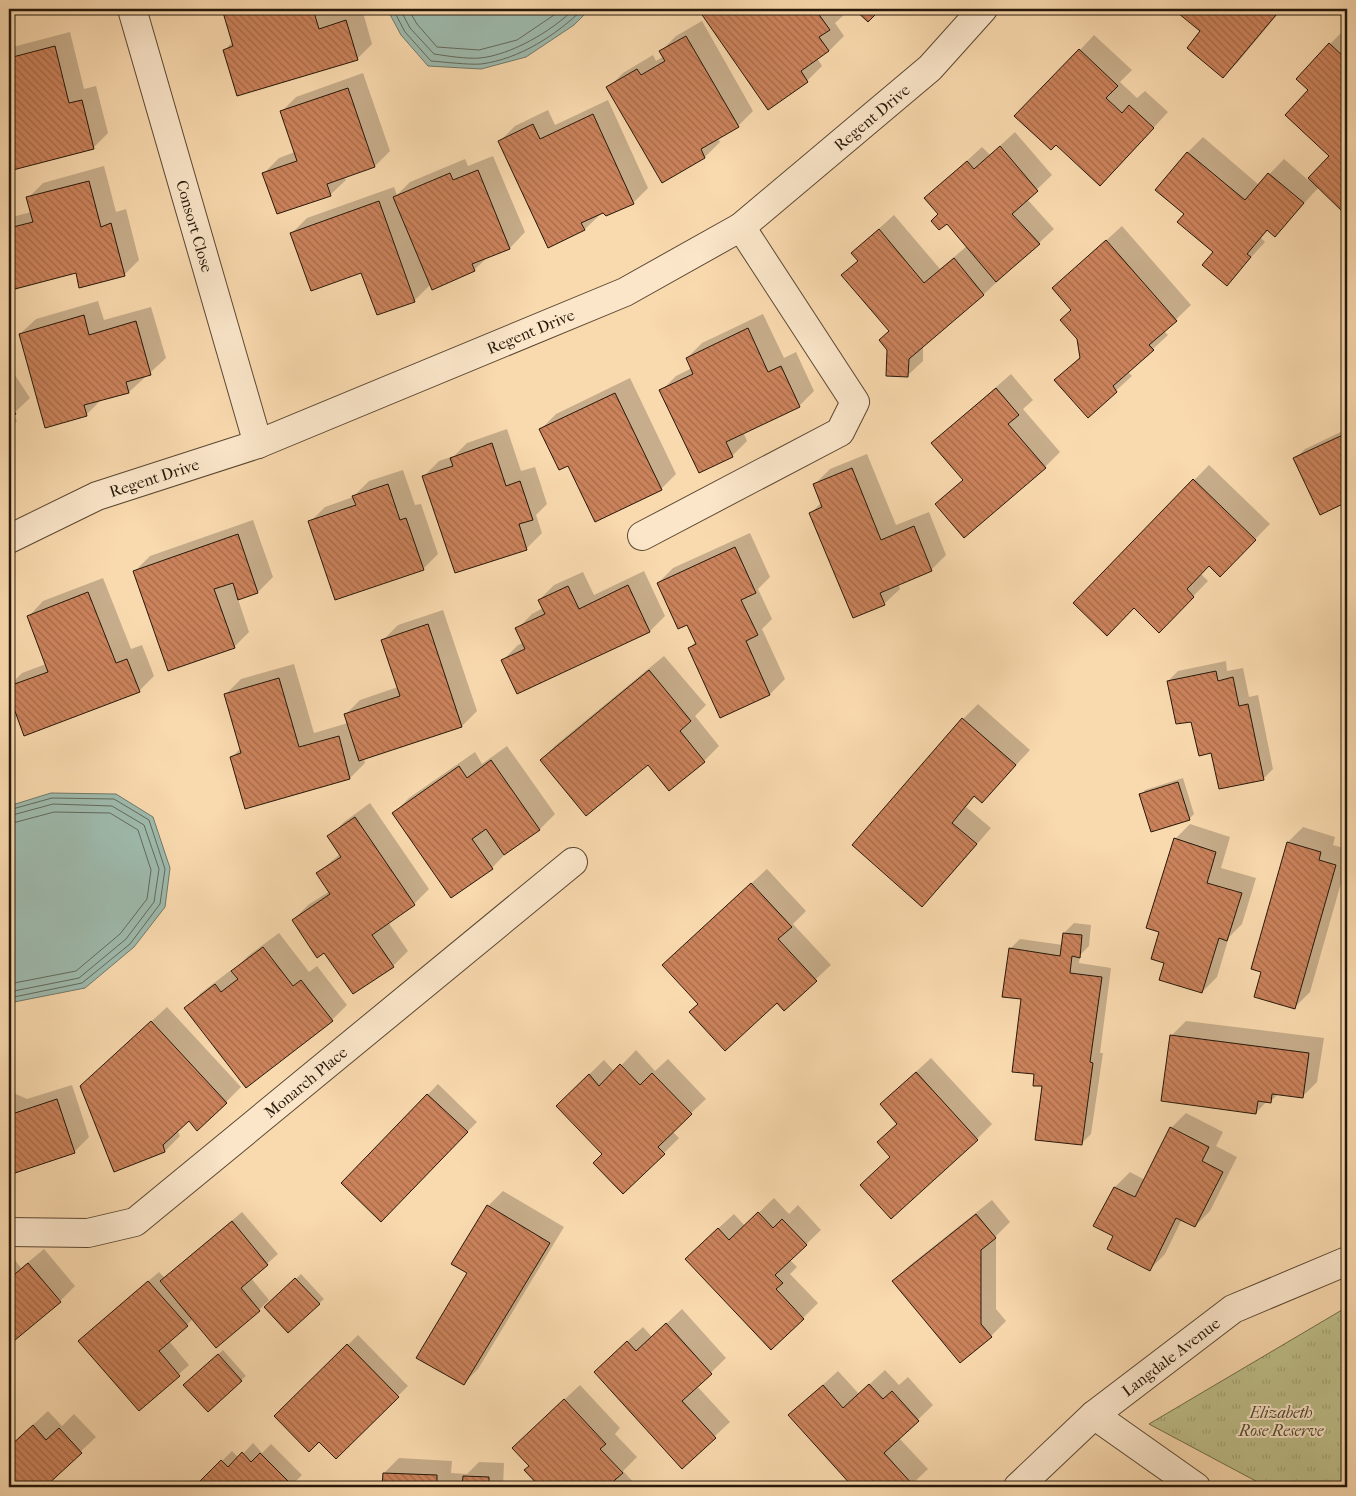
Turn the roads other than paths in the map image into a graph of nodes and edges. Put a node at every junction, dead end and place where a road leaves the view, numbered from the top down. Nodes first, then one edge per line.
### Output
1 (132, 9) edge
2 (983, 9) edge
3 (741, 227) junction
4 (258, 444) junction
5 (642, 536) dead end
6 (9, 539) edge
7 (574, 862) dead end
8 (9, 1232) edge
9 (1347, 1261) edge
10 (1094, 1414) junction
11 (1018, 1487) edge
12 (1196, 1487) edge

1 - 4 street, Consort Close
2 - 3 street, Regent Drive
3 - 4 street, Regent Drive
3 - 5 street
4 - 6 street, Regent Drive
7 - 8 street, Monarch Place
9 - 10 street, Langdale Avenue
10 - 11 street, Langdale Avenue
10 - 12 street

